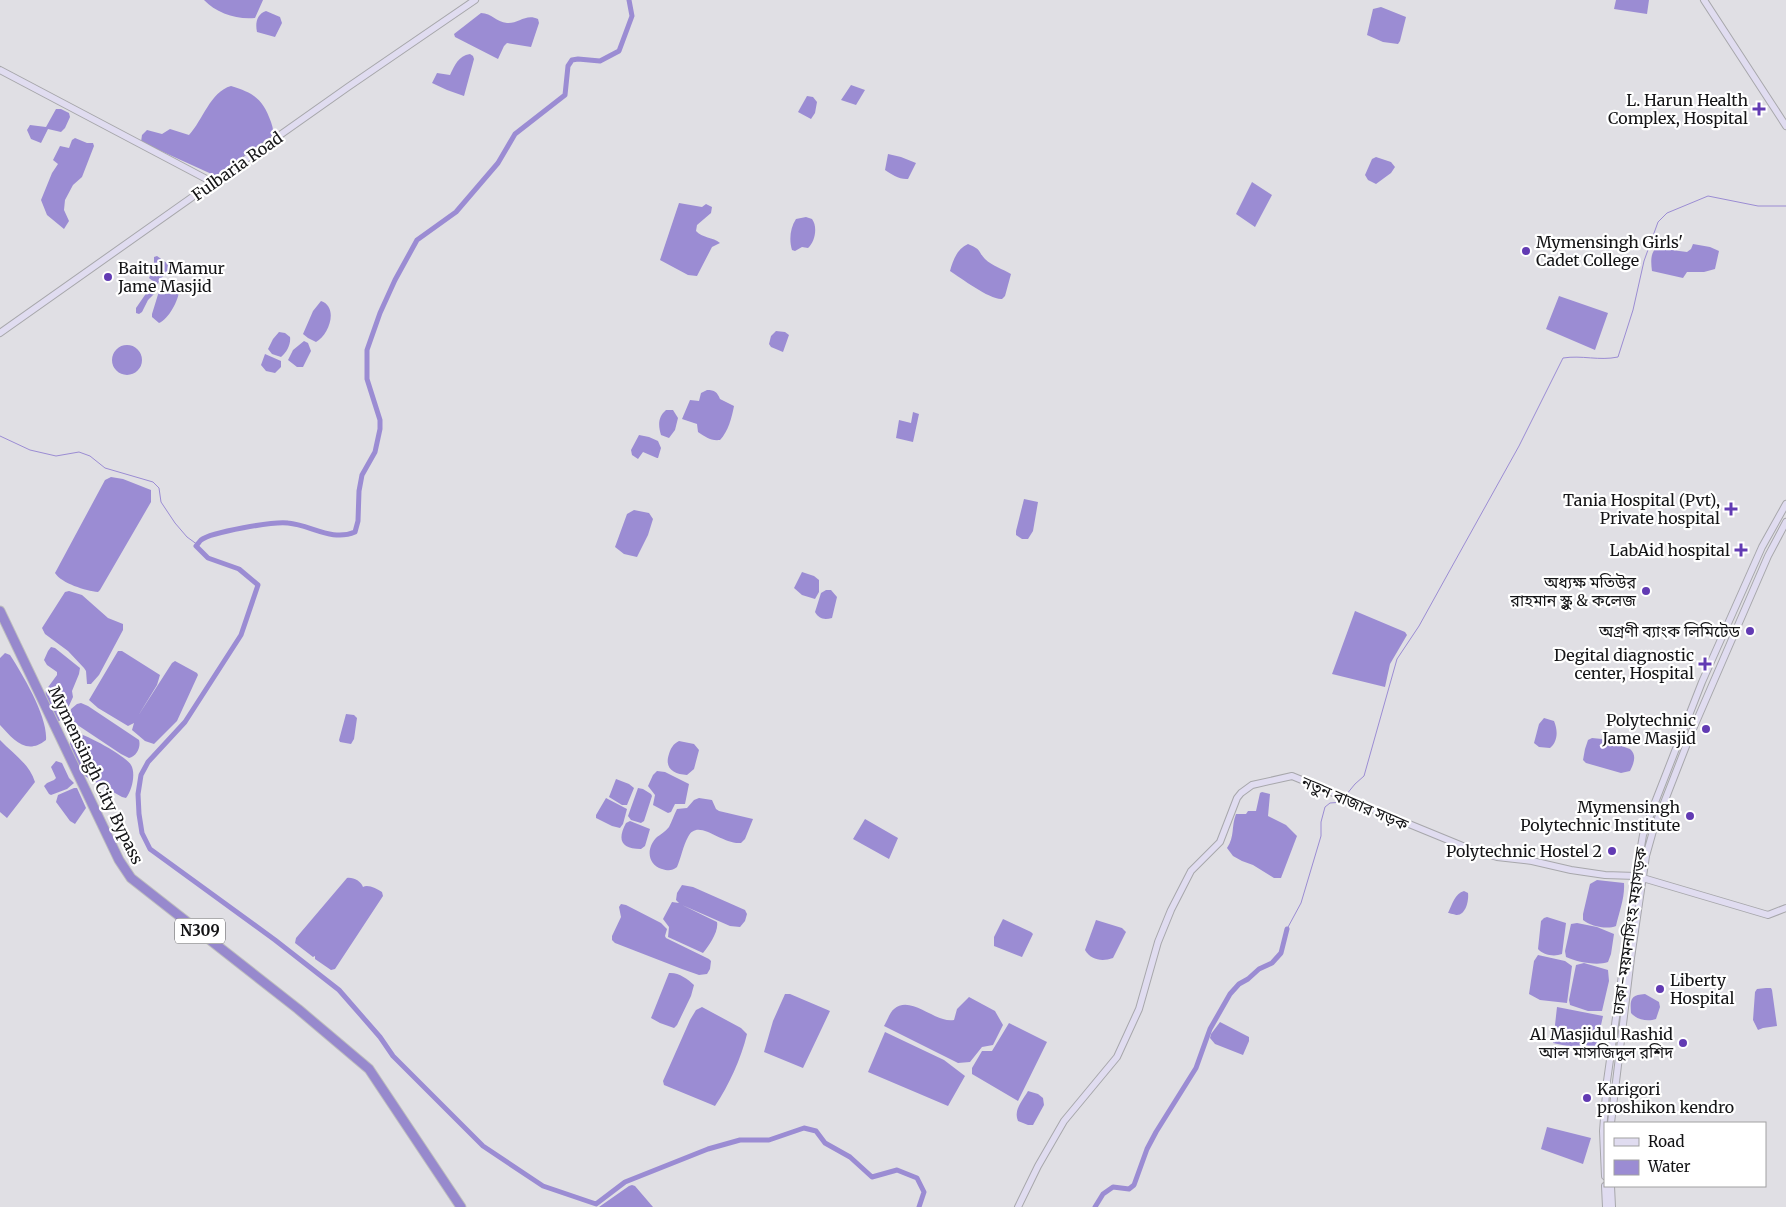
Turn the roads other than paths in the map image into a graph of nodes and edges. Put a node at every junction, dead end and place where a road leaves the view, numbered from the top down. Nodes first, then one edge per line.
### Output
1 (475, 0) edge
2 (1704, 0) edge
3 (0, 70) edge
4 (1786, 126) edge
5 (214, 183) junction
6 (0, 333) edge
7 (1786, 504) edge
8 (1786, 522) edge
9 (0, 611) edge
10 (1636, 876) junction
11 (1643, 878) junction
12 (1786, 908) edge
13 (1611, 1122) edge
14 (1604, 1154) edge
15 (1605, 1187) edge
16 (1611, 1187) edge
17 (461, 1207) edge
18 (1018, 1207) edge
19 (1606, 1207) edge
20 (1612, 1207) edge

1 - 5 main road, Fulbaria Road
2 - 4 main road
3 - 5 main road
5 - 6 main road, Fulbaria Road
7 - 10 main road, ঢাকা-ময়মনসিংহ মহাসড়ক
8 - 11 main road, ঢাকা-ময়মনসিংহ মহাসড়ক
9 - 17 highway, Mymensingh City Bypass / N309
10 - 11 main road, নতুন বাজার সড়ক
10 - 14 main road, ঢাকা-ময়মনসিংহ মহাসড়ক
10 - 18 main road, নতুন বাজার সড়ক
11 - 12 main road, নতুন বাজার সড়ক
11 - 13 main road, ঢাকা-ময়মনসিংহ মহাসড়ক
15 - 19 main road
16 - 20 main road

